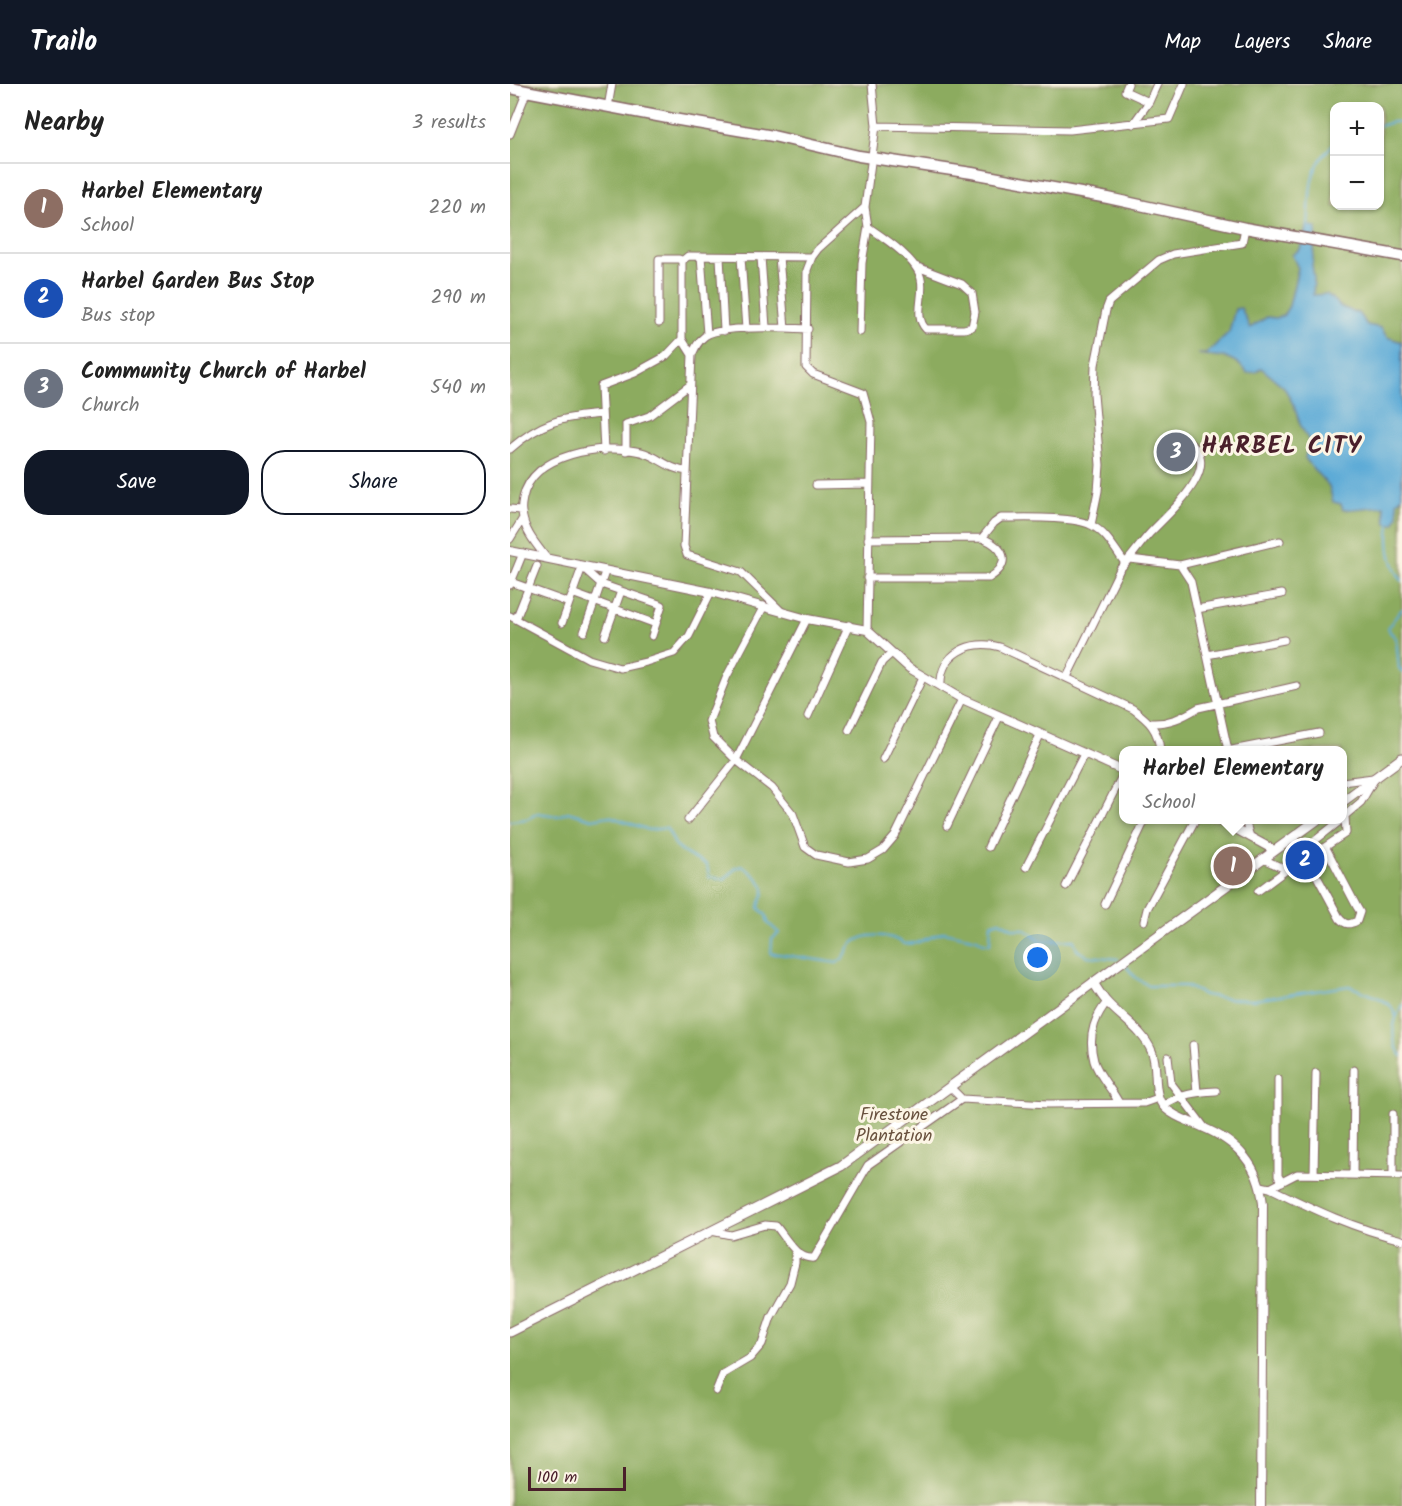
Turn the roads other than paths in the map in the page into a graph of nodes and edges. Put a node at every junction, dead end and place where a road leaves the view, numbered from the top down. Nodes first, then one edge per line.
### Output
1 (612, 84) edge
2 (872, 84) edge
3 (1128, 84) edge
4 (1157, 84) edge
5 (1184, 84) edge
6 (510, 88) edge
7 (527, 91) junction
8 (1149, 102) junction
9 (608, 107) junction
10 (1133, 124) junction
11 (876, 126) junction
12 (510, 134) edge
13 (873, 157) junction
14 (865, 207) junction
15 (868, 227) junction
16 (1245, 228) junction
17 (701, 256) junction
18 (1402, 256) edge
19 (720, 257) junction
20 (741, 257) junction
21 (760, 257) junction
22 (779, 257) junction
23 (812, 258) junction
24 (682, 261) junction
25 (915, 266) junction
26 (659, 323) dead end
27 (766, 327) junction
28 (784, 328) junction
29 (746, 329) junction
30 (808, 329) junction
31 (724, 331) junction
32 (860, 332) dead end
33 (707, 334) junction
34 (682, 339) junction
35 (692, 355) junction
36 (690, 385) junction
37 (602, 414) junction
38 (1177, 437) dead end
39 (510, 449) edge
40 (604, 451) junction
41 (626, 451) junction
42 (687, 471) junction
43 (816, 484) dead end
44 (869, 484) junction
45 (510, 509) edge
46 (522, 514) junction
47 (1091, 525) junction
48 (982, 538) junction
49 (510, 539) edge
50 (868, 539) junction
51 (1280, 542) dead end
52 (510, 551) edge
53 (522, 553) junction
54 (545, 556) junction
55 (1128, 561) junction
56 (1180, 565) junction
57 (537, 566) dead end
58 (582, 567) junction
59 (605, 572) junction
60 (867, 578) junction
61 (511, 584) edge
62 (601, 584) junction
63 (530, 589) junction
64 (621, 591) junction
65 (711, 592) junction
66 (573, 593) junction
67 (1282, 594) dead end
68 (595, 602) junction
69 (569, 603) junction
70 (764, 606) junction
71 (614, 609) junction
72 (1197, 609) junction
73 (782, 612) junction
74 (513, 618) edge
75 (807, 619) junction
76 (562, 622) dead end
77 (656, 624) junction
78 (849, 625) junction
79 (867, 630) junction
80 (584, 632) dead end
81 (605, 636) dead end
82 (652, 636) dead end
83 (1284, 640) dead end
84 (892, 653) junction
85 (1207, 655) junction
86 (923, 677) junction
87 (1067, 677) junction
88 (1297, 686) dead end
89 (941, 687) junction
90 (962, 699) junction
91 (1218, 703) junction
92 (808, 716) dead end
93 (999, 717) junction
94 (1151, 723) junction
95 (849, 730) dead end
96 (1319, 733) dead end
97 (1040, 735) junction
98 (1159, 746) edge
99 (1229, 746) edge
100 (1251, 746) edge
101 (1084, 754) junction
102 (1402, 758) edge
103 (882, 759) dead end
104 (736, 760) junction
105 (1119, 769) edge
106 (1375, 778) junction
107 (1119, 781) edge
108 (1347, 781) edge
109 (1347, 798) edge
110 (1347, 814) edge
111 (688, 820) dead end
112 (1143, 824) edge
113 (1192, 824) edge
114 (1228, 824) edge
115 (1246, 824) edge
116 (1310, 824) edge
117 (1336, 824) edge
118 (1344, 824) edge
119 (947, 826) dead end
120 (1250, 837) junction
121 (988, 847) dead end
122 (1322, 849) junction
123 (1274, 850) junction
124 (1307, 855) junction
125 (1263, 859) junction
126 (1026, 867) dead end
127 (1287, 870) junction
128 (1066, 886) dead end
129 (1258, 891) dead end
130 (1105, 904) dead end
131 (1144, 921) dead end
132 (1093, 982) junction
133 (1107, 1002) junction
134 (1193, 1045) dead end
135 (1168, 1057) dead end
136 (1354, 1070) dead end
137 (1316, 1073) dead end
138 (1278, 1079) dead end
139 (950, 1087) junction
140 (1216, 1091) dead end
141 (1197, 1092) junction
142 (1179, 1096) junction
143 (962, 1098) junction
144 (1161, 1102) junction
145 (1119, 1103) junction
146 (1393, 1114) dead end
147 (1205, 1128) junction
148 (1314, 1174) junction
149 (1353, 1175) junction
150 (1393, 1176) junction
151 (1402, 1176) edge
152 (1282, 1182) junction
153 (1261, 1186) junction
154 (1270, 1188) junction
155 (709, 1231) junction
156 (1402, 1240) edge
157 (795, 1250) junction
158 (510, 1332) edge
159 (716, 1390) dead end
160 (1261, 1506) edge

1 - 9 street
2 - 11 street
3 - 8 street
4 - 8 street
5 - 10 street
6 - 7 main road
7 - 9 main road
7 - 12 street
8 - 10 street
9 - 13 main road
10 - 11 street
11 - 13 street
13 - 14 street
13 - 16 main road
14 - 15 street
14 - 23 street
15 - 25 street
15 - 32 street
16 - 18 main road
16 - 47 street
17 - 19 street
17 - 24 street
17 - 33 street
19 - 20 street
19 - 31 street
20 - 21 street
20 - 29 street
21 - 22 street
21 - 27 street
22 - 23 street
22 - 28 street
23 - 30 street
24 - 26 street
24 - 34 street
25 - 25 street
27 - 28 street
27 - 29 street
28 - 30 street
29 - 31 street
30 - 44 street
31 - 33 street
33 - 35 street
34 - 35 street
34 - 37 street
35 - 36 street
36 - 41 street
36 - 42 street
37 - 39 street
37 - 40 street
38 - 55 street
40 - 41 street
40 - 46 street
41 - 42 street
42 - 73 street
43 - 44 street
44 - 50 street
45 - 46 street
46 - 49 street
46 - 54 street
47 - 48 street
47 - 55 street
48 - 50 street
48 - 60 street
50 - 60 street
51 - 56 street
52 - 53 street
53 - 54 street
53 - 61 street
54 - 58 street
55 - 56 street
55 - 87 street
56 - 72 street
57 - 63 street
58 - 59 street
58 - 62 street
58 - 66 street
59 - 62 street
59 - 65 street
60 - 79 street
61 - 63 street
62 - 64 street
62 - 68 street
63 - 69 street
63 - 74 street
64 - 71 street
64 - 77 street
65 - 70 street
65 - 74 street
66 - 68 street
66 - 69 street
67 - 72 street
68 - 71 street
68 - 80 street
69 - 76 street
70 - 73 street
70 - 104 street
71 - 77 street
71 - 81 street
72 - 85 street
73 - 75 street
75 - 78 street
75 - 104 street
77 - 82 street
78 - 79 street
78 - 92 street
79 - 84 street
83 - 85 street
84 - 86 street
84 - 95 street
85 - 91 street
86 - 89 street
86 - 103 street
87 - 89 street
87 - 94 street
88 - 91 street
89 - 90 street
90 - 93 street
90 - 104 street
91 - 94 street
91 - 99 street
93 - 97 street
93 - 119 street
94 - 98 street
96 - 100 street
97 - 101 street
97 - 121 street
101 - 105 street
101 - 126 street
102 - 106 main road
104 - 111 street
106 - 108 street
106 - 109 main road
106 - 110 street
107 - 128 street
112 - 130 street
113 - 131 street
114 - 120 street
115 - 120 street
116 - 123 main road
117 - 124 street
118 - 122 street
120 - 123 street
122 - 124 street
122 - 124 street
123 - 125 main road
124 - 127 street
125 - 127 street
125 - 132 main road
127 - 129 street
132 - 133 street
132 - 139 main road
133 - 144 street
133 - 145 street
134 - 141 street
135 - 142 street
136 - 149 street
137 - 148 street
138 - 152 street
139 - 143 street
139 - 155 main road
140 - 141 street
141 - 142 street
142 - 144 street
142 - 147 street
143 - 145 street
143 - 157 street
144 - 145 street
144 - 147 street
146 - 150 street
147 - 153 street
148 - 149 street
148 - 152 street
149 - 150 street
150 - 151 street
152 - 154 street
153 - 154 street
153 - 160 street
154 - 156 street
155 - 157 street
155 - 158 main road
157 - 159 street

